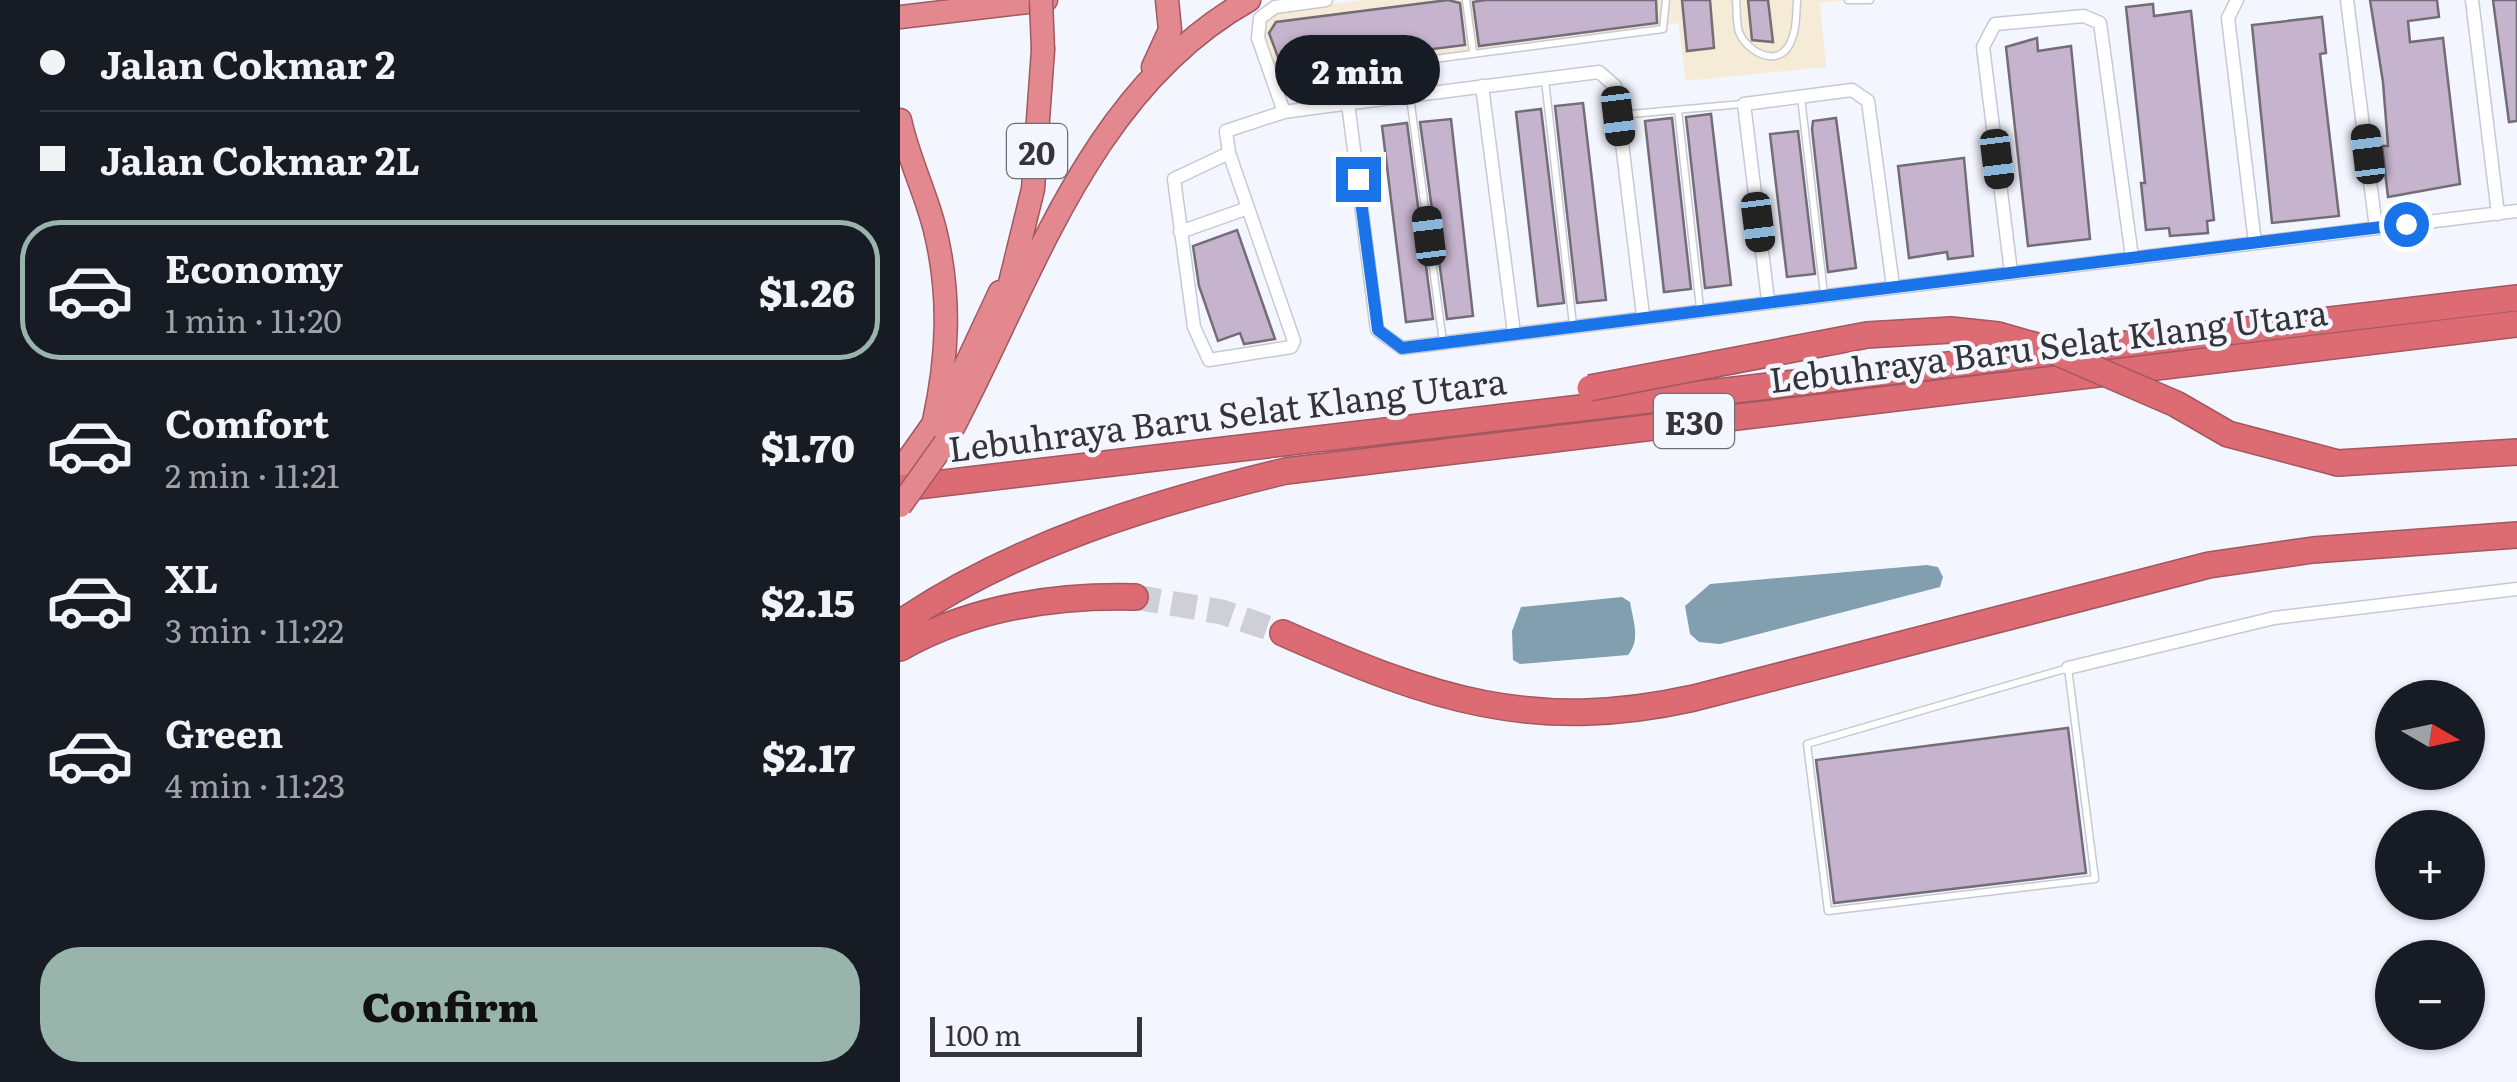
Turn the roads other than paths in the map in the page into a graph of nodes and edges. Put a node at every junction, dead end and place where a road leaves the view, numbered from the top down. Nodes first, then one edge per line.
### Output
1 (1043, 0) edge
2 (1168, 0) edge
3 (1249, 0) edge
4 (1326, 0) edge
5 (1466, 0) edge
6 (1666, 0) edge
7 (1736, 0) edge
8 (1797, 0) edge
9 (1848, 0) edge
10 (1870, 0) edge
11 (2237, 0) edge
12 (2472, 0) edge
13 (2349, 3) edge
14 (900, 17) edge
15 (1473, 52) junction
16 (1544, 78) junction
17 (1273, 80) junction
18 (1482, 86) junction
19 (1410, 96) junction
20 (1801, 97) junction
21 (1348, 103) junction
22 (1744, 104) junction
23 (1678, 110) junction
24 (1284, 112) junction
25 (1618, 116) junction
26 (1120, 118) junction
27 (900, 120) edge
28 (1229, 153) junction
29 (900, 164) edge
30 (925, 202) junction
31 (1248, 208) junction
32 (2517, 212) edge
33 (2498, 214) junction
34 (2376, 228) junction
35 (1180, 232) junction
36 (2255, 243) junction
37 (1018, 250) junction
38 (2132, 257) junction
39 (2011, 272) junction
40 (1893, 286) junction
41 (1824, 294) junction
42 (2517, 298) edge
43 (1768, 300) junction
44 (1700, 308) junction
45 (1644, 315) junction
46 (2517, 324) edge
47 (1573, 325) junction
48 (1514, 333) junction
49 (1443, 342) junction
50 (972, 394) junction
51 (1468, 418) junction
52 (936, 432) junction
53 (2517, 452) edge
54 (900, 471) edge
55 (900, 488) edge
56 (900, 506) edge
57 (2517, 535) edge
58 (2517, 589) edge
59 (1136, 597) tunnel mouth
60 (900, 624) edge
61 (1284, 633) tunnel mouth
62 (900, 648) edge
63 (2068, 668) junction

1 - 14 highway
1 - 37 highway, 20, bridge
2 - 26 highway
3 - 26 highway
4 - 17 street
5 - 15 lane
6 - 15 lane
7 - 8 lane
9 - 10 lane
11 - 36 street
12 - 33 street
13 - 34 street
15 - 17 lane
16 - 18 street
16 - 25 street
16 - 47 lane
17 - 24 street
18 - 19 street
18 - 48 street
19 - 21 street
19 - 49 lane
20 - 22 street
20 - 40 street
20 - 41 lane
21 - 24 street
21 - 49 street
22 - 23 lane
22 - 43 street
23 - 25 lane
23 - 44 lane
24 - 28 street
25 - 45 street
26 - 50 highway
27 - 30 highway
28 - 31 street
28 - 35 street
29 - 30 highway
30 - 52 highway
31 - 35 street
31 - 35 street
32 - 33 street
33 - 34 street
34 - 36 street
36 - 38 street
37 - 50 highway, 20
37 - 52 highway, 20
38 - 39 street
38 - 39 street
39 - 40 street
40 - 41 street
41 - 43 street
42 - 51 highway, Lebuhraya Baru Selat Klang Utara / E30
43 - 44 street
44 - 45 street
45 - 47 street
46 - 60 highway, Lebuhraya Baru Selat Klang Utara / E30
47 - 48 street
48 - 49 street
50 - 52 highway, 20
51 - 53 highway, bridge
51 - 55 highway, Lebuhraya Baru Selat Klang Utara / E30
52 - 54 highway, 20
52 - 56 highway, 20, bridge
57 - 61 highway
58 - 63 street
59 - 62 highway
63 - 63 lane

